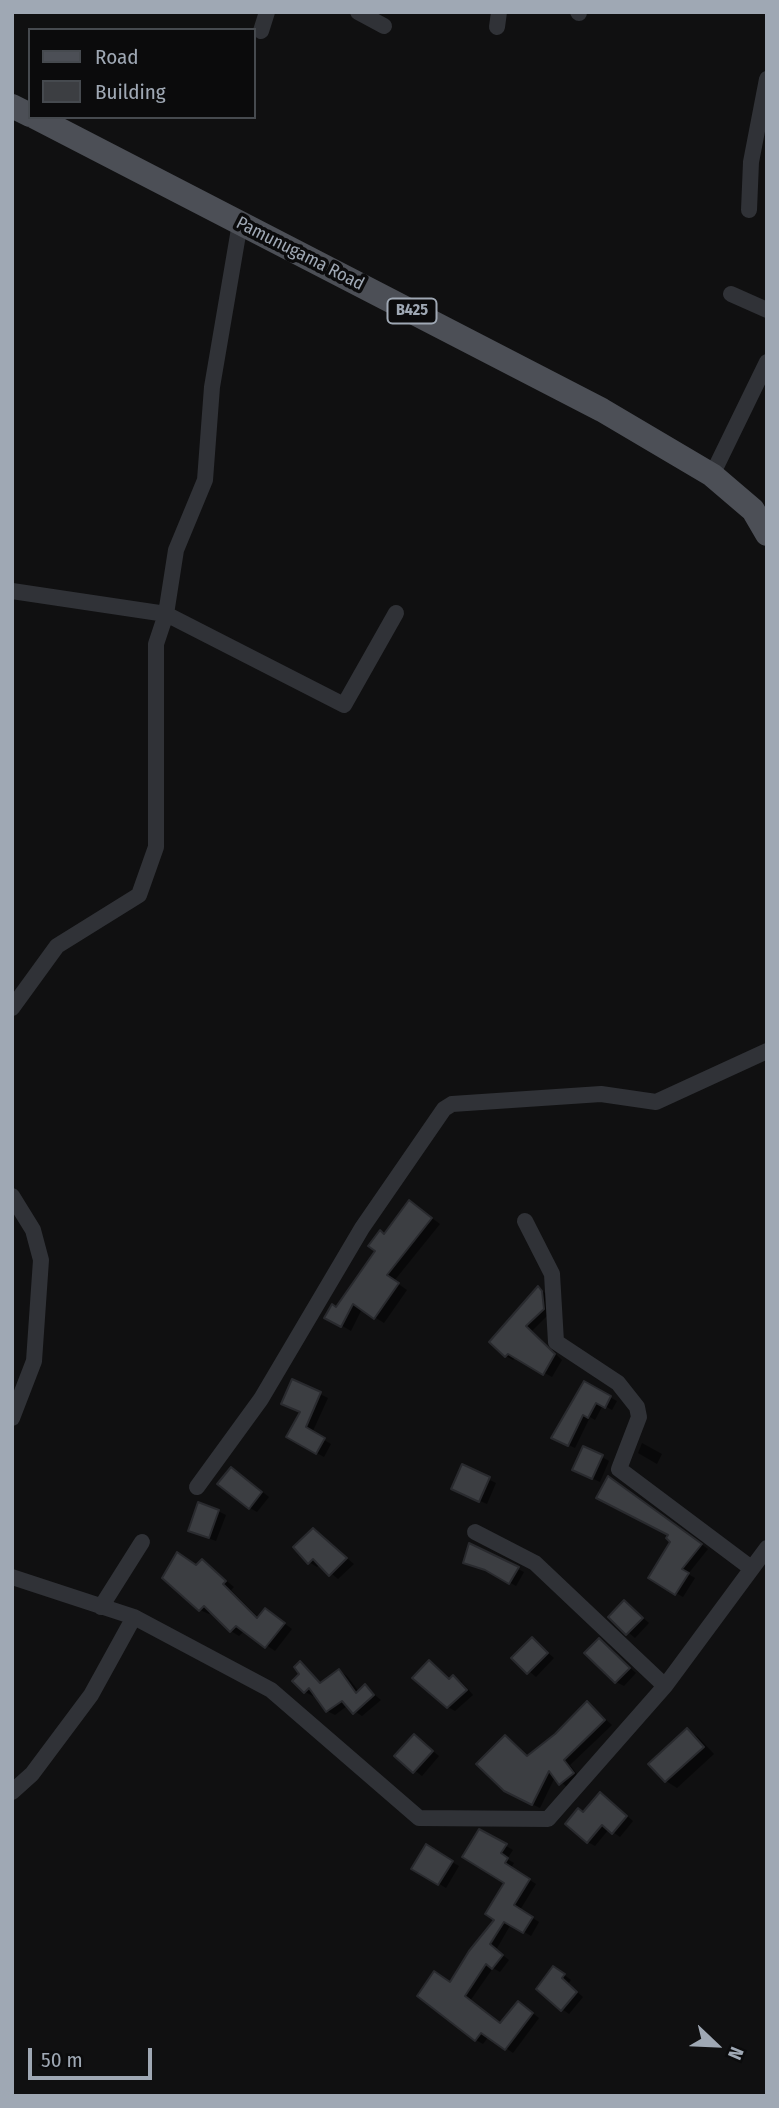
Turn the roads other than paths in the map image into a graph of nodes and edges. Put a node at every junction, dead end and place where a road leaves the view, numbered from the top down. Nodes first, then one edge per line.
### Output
1 (267, 12) edge
2 (358, 12) edge
3 (384, 26) dead end
4 (261, 31) dead end
5 (767, 79) edge
6 (12, 106) edge
7 (28, 114) edge
8 (39, 119) edge
9 (749, 210) dead end
10 (240, 223) junction
11 (732, 294) dead end
12 (767, 310) edge
13 (767, 362) edge
14 (712, 475) junction
15 (767, 534) edge
16 (12, 591) edge
17 (396, 613) dead end
18 (166, 614) junction
19 (12, 1008) edge
20 (767, 1051) edge
21 (12, 1196) edge
22 (525, 1221) dead end
23 (12, 1418) edge
24 (197, 1487) dead end
25 (475, 1532) dead end
26 (142, 1542) dead end
27 (767, 1548) edge
28 (751, 1567) junction
29 (14, 1583) edge
30 (100, 1607) junction
31 (134, 1617) junction
32 (665, 1686) junction
33 (12, 1792) edge

1 - 4 street
2 - 3 street
5 - 9 street
6 - 7 main road
8 - 10 main road, Pamunugama Road / B425
10 - 14 main road, Pamunugama Road / B425
10 - 18 street
11 - 12 street
13 - 14 street
14 - 15 main road, Pamunugama Road / B425
16 - 18 street
17 - 18 street
18 - 19 street
20 - 24 street
21 - 23 street
22 - 28 street
25 - 32 street
26 - 30 street
27 - 28 street
28 - 32 street
29 - 30 street
30 - 31 street
31 - 32 street
31 - 33 street

